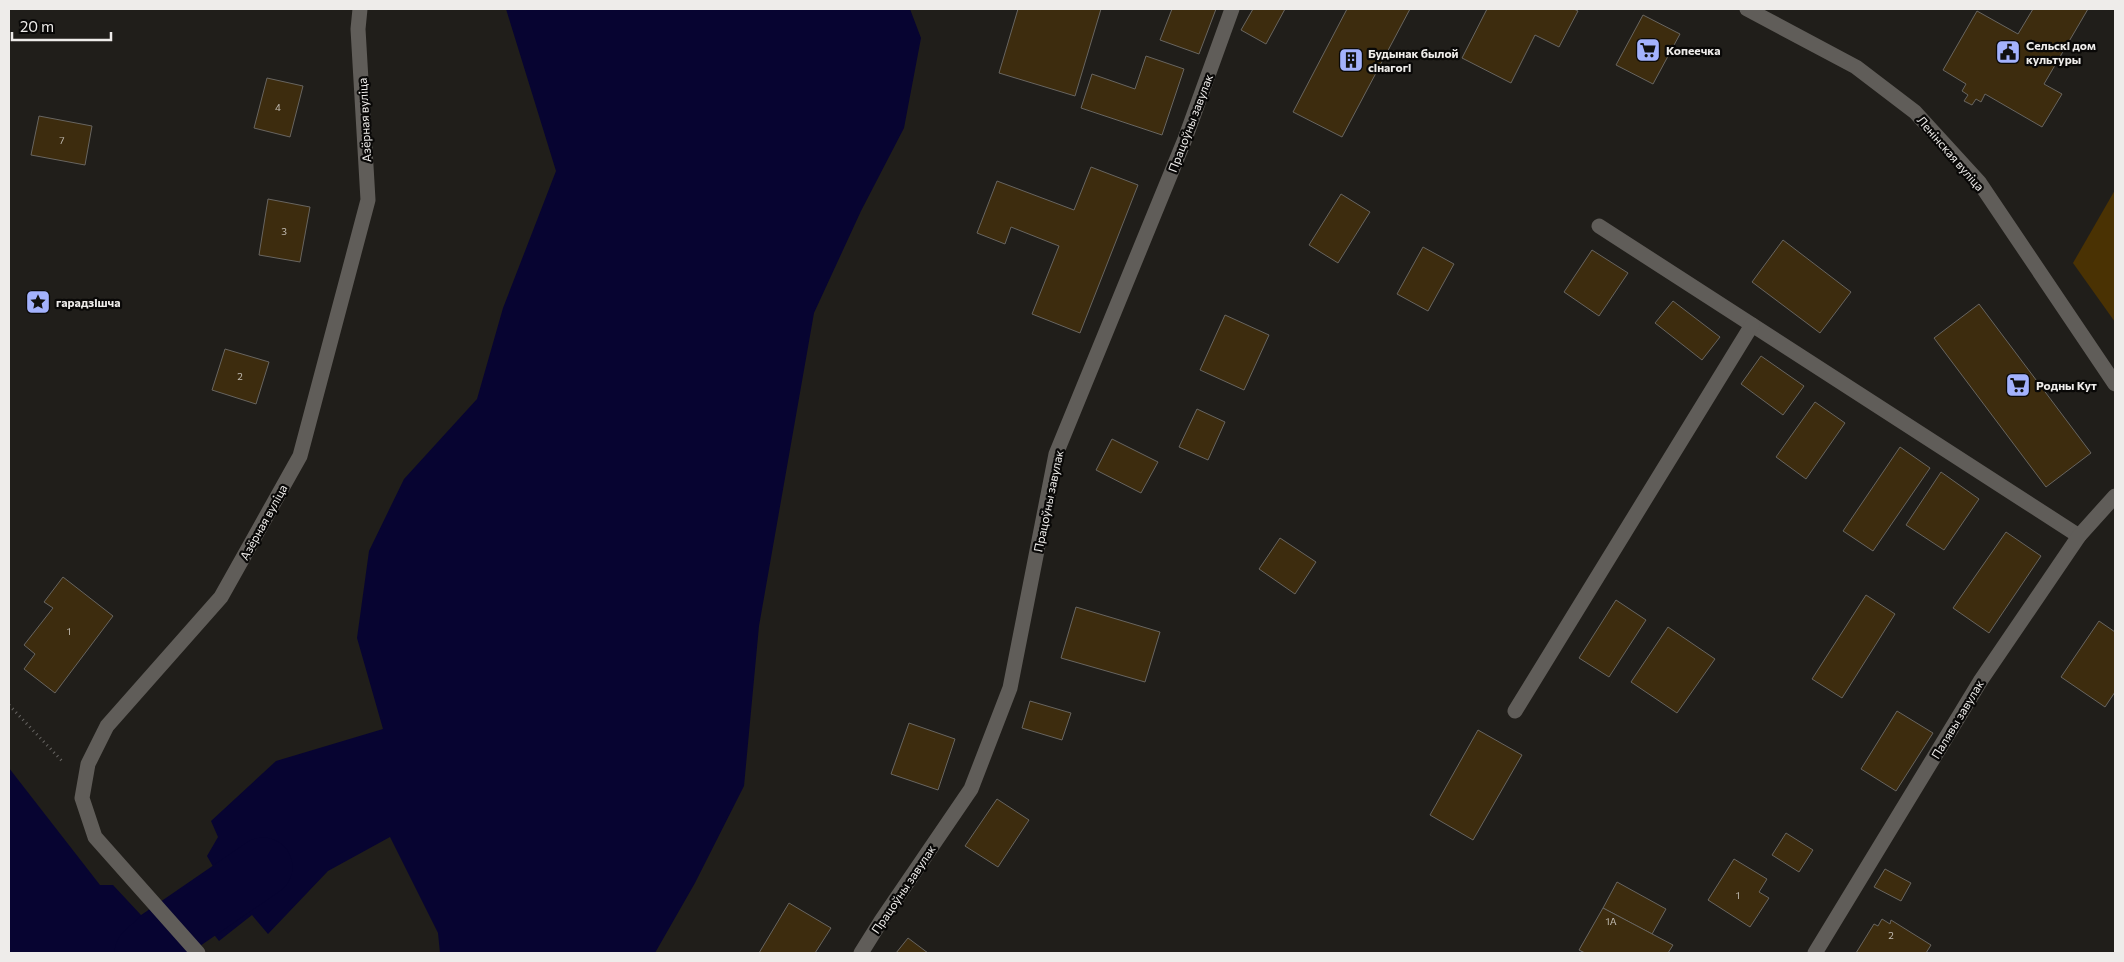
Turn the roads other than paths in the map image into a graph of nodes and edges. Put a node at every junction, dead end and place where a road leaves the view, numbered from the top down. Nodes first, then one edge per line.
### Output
1 (360, 9) edge
2 (1232, 9) edge
3 (1747, 9) edge
4 (1599, 226) dead end
5 (1752, 325) junction
6 (2115, 384) edge
7 (2115, 496) edge
8 (2079, 536) junction
9 (1515, 711) dead end
10 (198, 953) edge
11 (861, 953) edge
12 (1815, 953) edge

1 - 10 street, Азёрная вуліца
2 - 11 street, Працоўны завулак
3 - 6 street, Ленінская вуліца
4 - 5 street
5 - 8 street
5 - 9 street
7 - 8 street, Палявы завулак
8 - 12 street, Палявы завулак

